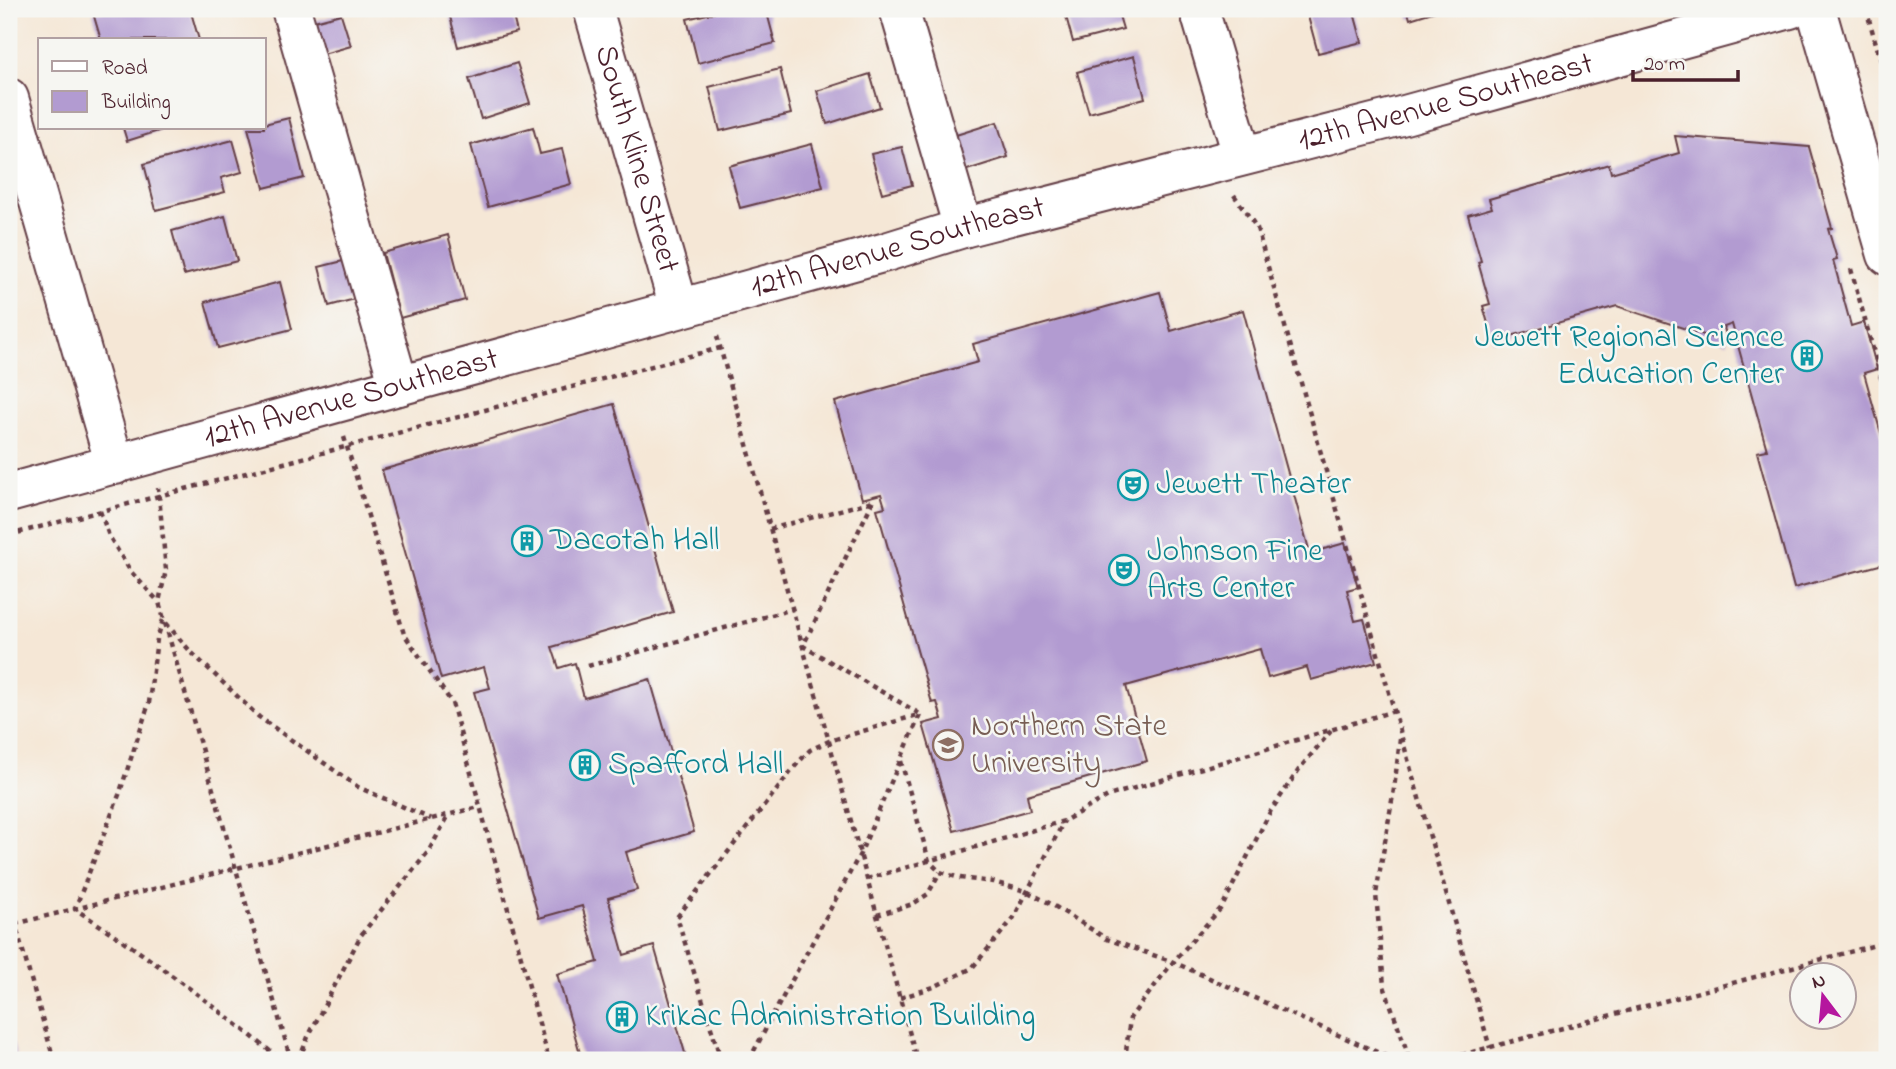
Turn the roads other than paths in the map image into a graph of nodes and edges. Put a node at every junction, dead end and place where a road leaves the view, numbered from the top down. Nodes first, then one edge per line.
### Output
1 (291, 9) edge
2 (593, 9) edge
3 (899, 9) edge
4 (1199, 9) edge
5 (1790, 9) edge
6 (1816, 9) edge
7 (9, 97) edge
8 (1242, 155) junction
9 (963, 228) junction
10 (1887, 255) edge
11 (697, 303) junction
12 (399, 386) junction
13 (115, 465) junction
14 (9, 493) edge

1 - 12 street
2 - 11 street, South Kline Street
3 - 9 street
4 - 8 street
5 - 8 street, 12th Avenue Southeast
6 - 10 street
7 - 13 street
8 - 9 street, 12th Avenue Southeast
9 - 11 street, 12th Avenue Southeast
11 - 12 street, 12th Avenue Southeast
12 - 13 street, 12th Avenue Southeast
13 - 14 street, 12th Avenue Southeast

